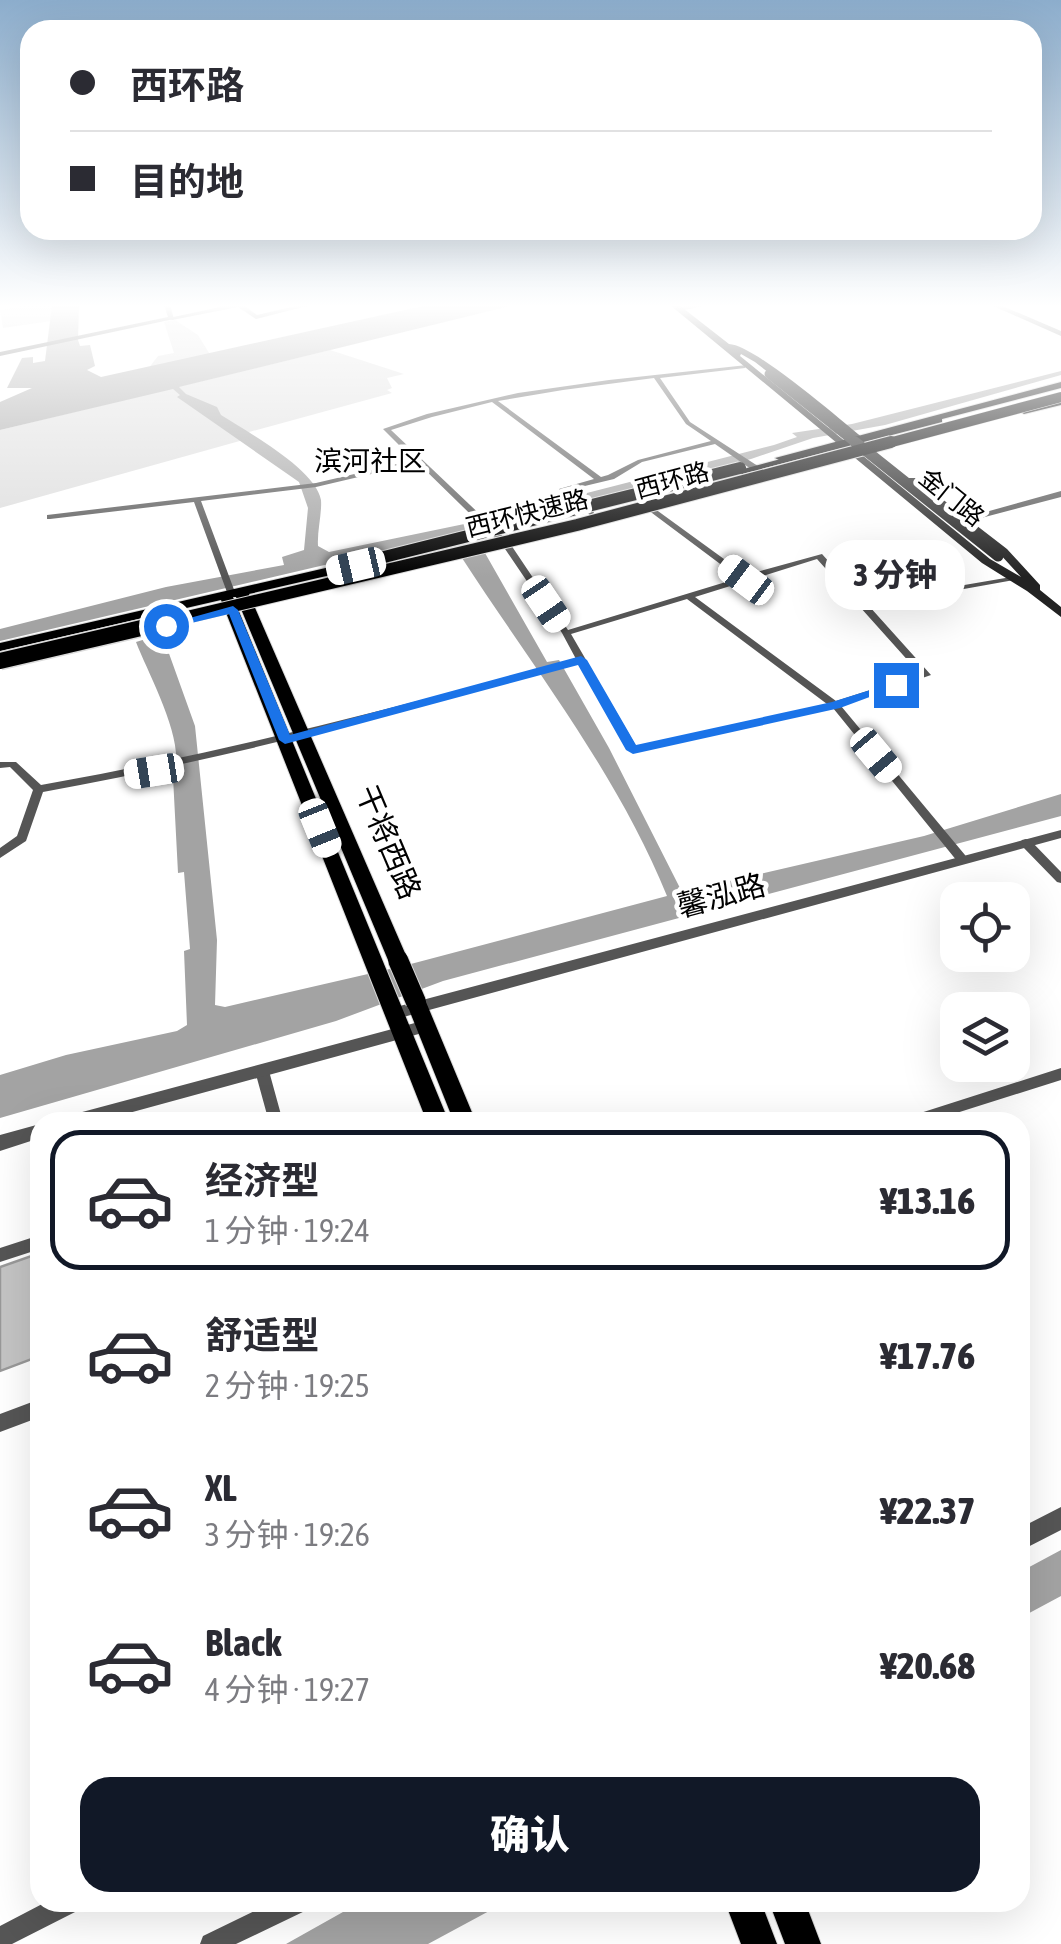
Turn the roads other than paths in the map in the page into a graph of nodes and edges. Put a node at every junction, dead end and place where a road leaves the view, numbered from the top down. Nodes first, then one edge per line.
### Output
1 (523, 396) edge
2 (669, 396) edge
3 (782, 396) edge
4 (792, 396) edge
5 (803, 396) edge
6 (1050, 396) edge
7 (1053, 396) edge
8 (1054, 396) edge
9 (1055, 396) edge
10 (1055, 396) edge
11 (1057, 396) edge
12 (493, 400) junction
13 (848, 439) junction
14 (716, 442) junction
15 (874, 450) junction
16 (855, 455) junction
17 (420, 461) junction
18 (751, 464) junction
19 (770, 477) junction
20 (600, 480) junction
21 (1061, 494) edge
22 (198, 502) junction
23 (584, 507) junction
24 (650, 508) junction
25 (50, 517) dead end
26 (962, 520) junction
27 (600, 522) junction
28 (492, 530) junction
29 (506, 544) junction
30 (323, 578) junction
31 (1014, 578) junction
32 (746, 580) junction
33 (1033, 587) junction
34 (690, 598) junction
35 (235, 600) junction
36 (863, 606) junction
37 (1061, 610) edge
38 (566, 633) junction
39 (0, 650) edge
40 (581, 660) junction
41 (0, 664) edge
42 (836, 705) junction
43 (294, 738) junction
44 (0, 766) edge
45 (38, 789) junction
46 (325, 789) junction
47 (307, 794) junction
48 (1061, 834) edge
49 (1026, 843) junction
50 (0, 854) edge
51 (958, 855) junction
52 (1061, 880) edge
53 (409, 1015) junction
54 (262, 1071) junction
55 (1061, 1074) edge
56 (109, 1112) edge
57 (273, 1112) edge
58 (435, 1112) edge
59 (460, 1112) edge
60 (942, 1112) edge
61 (30, 1134) edge
62 (0, 1143) edge
63 (30, 1245) edge
64 (0, 1255) edge
65 (30, 1412) edge
66 (0, 1423) edge
67 (1061, 1518) edge
68 (1030, 1535) edge
69 (51, 1912) edge
70 (278, 1912) edge
71 (747, 1912) edge
72 (791, 1912) edge
73 (0, 1938) edge
74 (212, 1944) edge
75 (759, 1944) edge
76 (803, 1944) edge

1 - 12 street
2 - 14 street
3 - 13 main road
4 - 33 main road, 金门路, bridge
5 - 13 main road, bridge
6 - 13 main road
7 - 13 main road, 西环路
8 - 30 main road, 西环快速路, bridge
9 - 15 main road, 西环路
10 - 41 main road, 西环快速路, bridge
11 - 15 main road, bridge
12 - 17 street
12 - 20 street
13 - 15 main road
13 - 16 main road
13 - 18 main road, 西环路
13 - 30 main road, bridge
14 - 18 street
14 - 20 street
15 - 16 main road, 西环路
15 - 26 main road
16 - 19 main road, 西环路
16 - 31 main road
17 - 22 street
17 - 28 street
18 - 19 street
18 - 23 main road, 西环路
19 - 24 main road, 西环路
20 - 23 street
21 - 26 street
22 - 25 street
22 - 35 street
23 - 27 street
23 - 28 main road, 西环路
24 - 27 main road, 西环路
24 - 32 street
26 - 33 main road
27 - 29 main road, 西环路
28 - 29 street
28 - 35 main road, 西环路
29 - 35 main road, 西环路
29 - 38 street
30 - 39 main road, 西环快速路, bridge
31 - 33 main road
31 - 36 street
32 - 34 street
32 - 36 street
33 - 37 main road, 金门路
34 - 38 street
34 - 42 street
35 - 39 main road, 西环路
35 - 41 main road, 西环路
35 - 41 main road, bridge
35 - 43 main road, 干将西路
36 - 42 street
38 - 40 street
40 - 42 street
40 - 43 street
42 - 51 street
43 - 45 street
43 - 46 main road, 干将西路
43 - 47 main road, 干将西路
44 - 45 street
45 - 50 street
46 - 47 main road
46 - 53 main road, 干将西路, bridge
47 - 53 main road, 干将西路
48 - 49 street, 馨泓路
49 - 51 street, 馨泓路
49 - 52 street
51 - 53 street, 馨泓路
53 - 54 street, 馨泓路
53 - 58 main road, 干将西路
53 - 59 main road, 干将西路
54 - 56 street, 馨泓路
54 - 57 street
55 - 60 street
61 - 62 street
63 - 64 street
65 - 66 street
67 - 68 street
69 - 73 street
70 - 74 street
71 - 75 main road
72 - 76 main road

